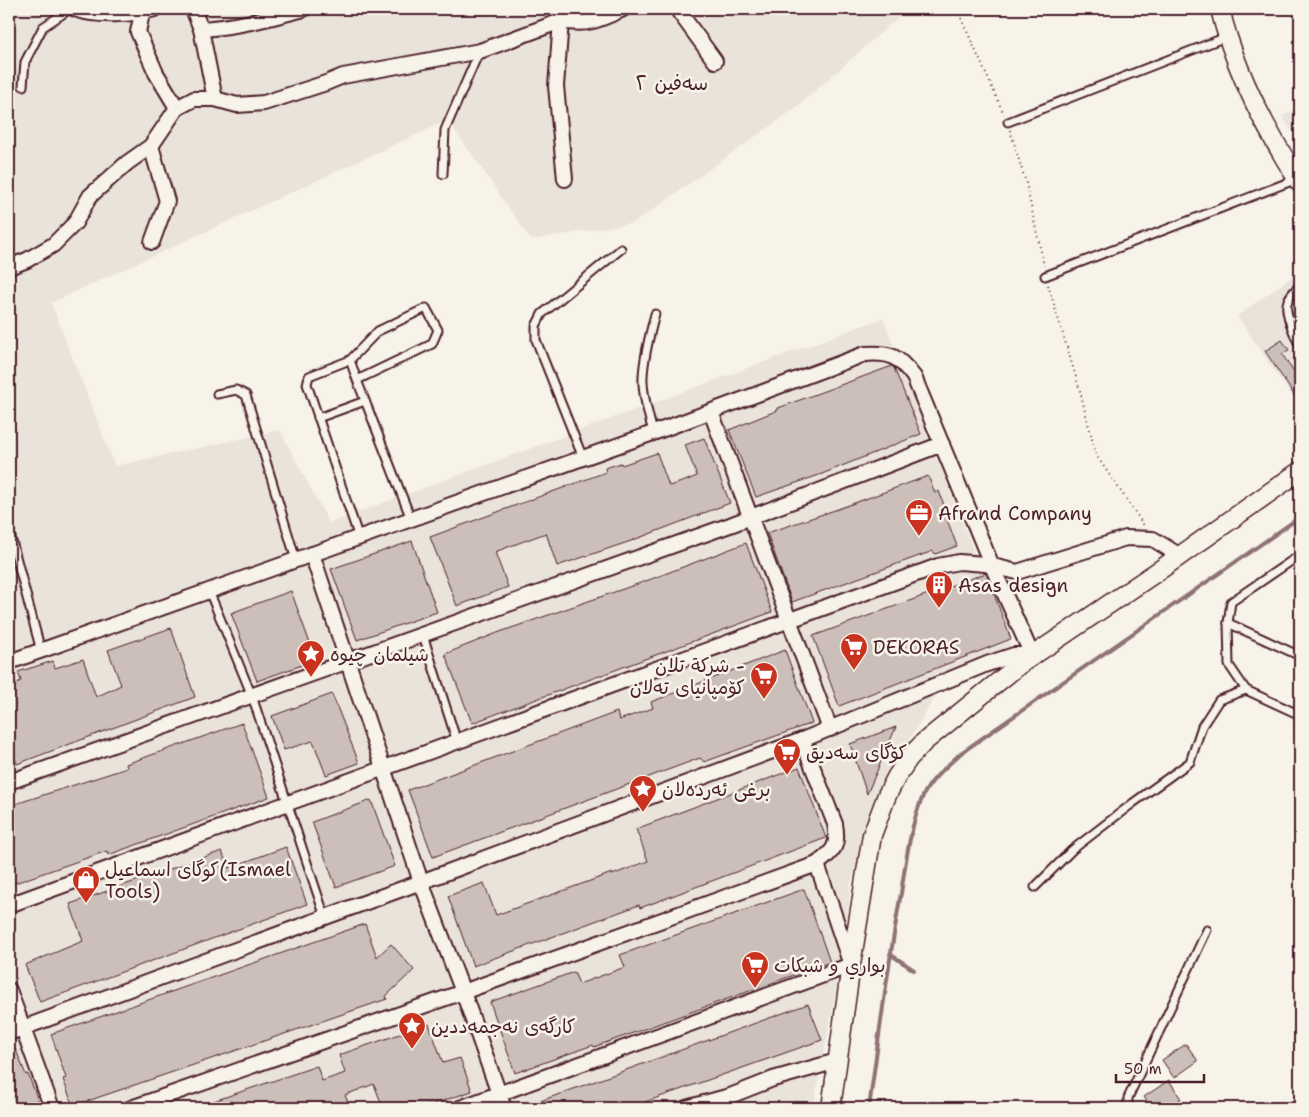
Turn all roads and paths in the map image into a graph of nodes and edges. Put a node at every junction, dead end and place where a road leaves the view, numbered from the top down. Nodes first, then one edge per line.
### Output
1 (70, 9) edge
2 (75, 9) edge
3 (192, 9) edge
4 (304, 9) edge
5 (623, 9) edge
6 (678, 9) edge
7 (1220, 9) edge
8 (147, 10) edge
9 (560, 15) edge
10 (201, 29) junction
11 (1227, 36) junction
12 (480, 50) junction
13 (715, 61) dead end
14 (23, 86) dead end
15 (215, 99) junction
16 (177, 108) junction
17 (1008, 122) dead end
18 (151, 146) junction
19 (443, 174) dead end
20 (565, 179) dead end
21 (1299, 181) edge
22 (152, 242) dead end
23 (621, 249) dead end
24 (9, 267) edge
25 (1046, 276) dead end
26 (1300, 285) edge
27 (655, 314) dead end
28 (1300, 346) edge
29 (350, 360) junction
30 (357, 380) junction
31 (217, 394) dead end
32 (365, 401) junction
33 (711, 412) junction
34 (318, 418) junction
35 (653, 433) junction
36 (942, 444) junction
37 (583, 458) junction
38 (1300, 471) edge
39 (751, 517) junction
40 (411, 519) junction
41 (9, 530) edge
42 (359, 538) junction
43 (312, 554) junction
44 (1300, 555) edge
45 (1180, 556) junction
46 (296, 560) junction
47 (992, 566) junction
48 (209, 591) junction
49 (789, 621) junction
50 (1228, 623) junction
51 (423, 634) junction
52 (41, 651) junction
53 (1032, 656) junction
54 (1300, 656) edge
55 (9, 662) edge
56 (348, 662) junction
57 (1246, 690) junction
58 (252, 696) junction
59 (1300, 715) edge
60 (830, 729) junction
61 (802, 740) junction
62 (457, 742) junction
63 (383, 769) junction
64 (9, 782) edge
65 (287, 804) junction
66 (817, 864) junction
67 (421, 882) junction
68 (1035, 887) dead end
69 (9, 905) edge
70 (324, 917) junction
71 (1207, 930) dead end
72 (851, 965) junction
73 (9, 990) edge
74 (463, 992) junction
75 (23, 1028) junction
76 (9, 1033) edge
77 (837, 1061) junction
78 (498, 1095) junction
79 (727, 1102) edge
80 (52, 1108) edge
81 (131, 1108) edge
82 (460, 1108) edge
83 (504, 1108) edge
84 (686, 1108) edge
85 (830, 1108) edge
86 (1130, 1108) edge

1 - 14 lane
2 - 8 street
3 - 10 street
4 - 10 street
5 - 9 street
6 - 13 street
7 - 11 street
8 - 16 street
9 - 12 street
9 - 20 street
10 - 15 street
11 - 17 lane
11 - 21 street
12 - 15 street
12 - 19 lane
15 - 16 street
16 - 18 street
18 - 22 street
18 - 24 street
21 - 25 lane
23 - 37 lane
26 - 28 lane
27 - 35 lane
29 - 30 lane
29 - 30 lane
29 - 34 lane
30 - 32 lane
31 - 46 lane
32 - 34 lane
32 - 40 lane
33 - 35 street
33 - 36 street
33 - 39 street
34 - 42 lane
35 - 37 street
36 - 39 street
36 - 47 street
37 - 40 street
38 - 45 street
39 - 49 street
39 - 51 street
40 - 42 street
41 - 52 lane
42 - 43 street
43 - 46 street
43 - 56 street
44 - 50 lane
45 - 47 street
45 - 53 street
46 - 48 street
47 - 49 street
47 - 53 street
48 - 52 street
48 - 58 lane
49 - 60 street
49 - 62 street
50 - 54 lane
50 - 57 lane
51 - 56 street
51 - 62 lane
52 - 55 street
53 - 60 street
53 - 72 street
56 - 58 street
56 - 63 street
57 - 59 lane
57 - 68 lane
58 - 64 street
58 - 65 lane
60 - 61 street
61 - 66 street
61 - 67 street
62 - 63 street
63 - 65 street
63 - 67 street
65 - 69 street
65 - 70 lane
66 - 72 street
66 - 74 street
67 - 70 street
67 - 74 street
70 - 75 street
71 - 86 lane
72 - 77 street
72 - 78 street
73 - 75 street
74 - 78 street
74 - 81 street
75 - 76 street
75 - 80 street
77 - 79 street
77 - 85 street
78 - 82 street
78 - 83 street
79 - 84 street

